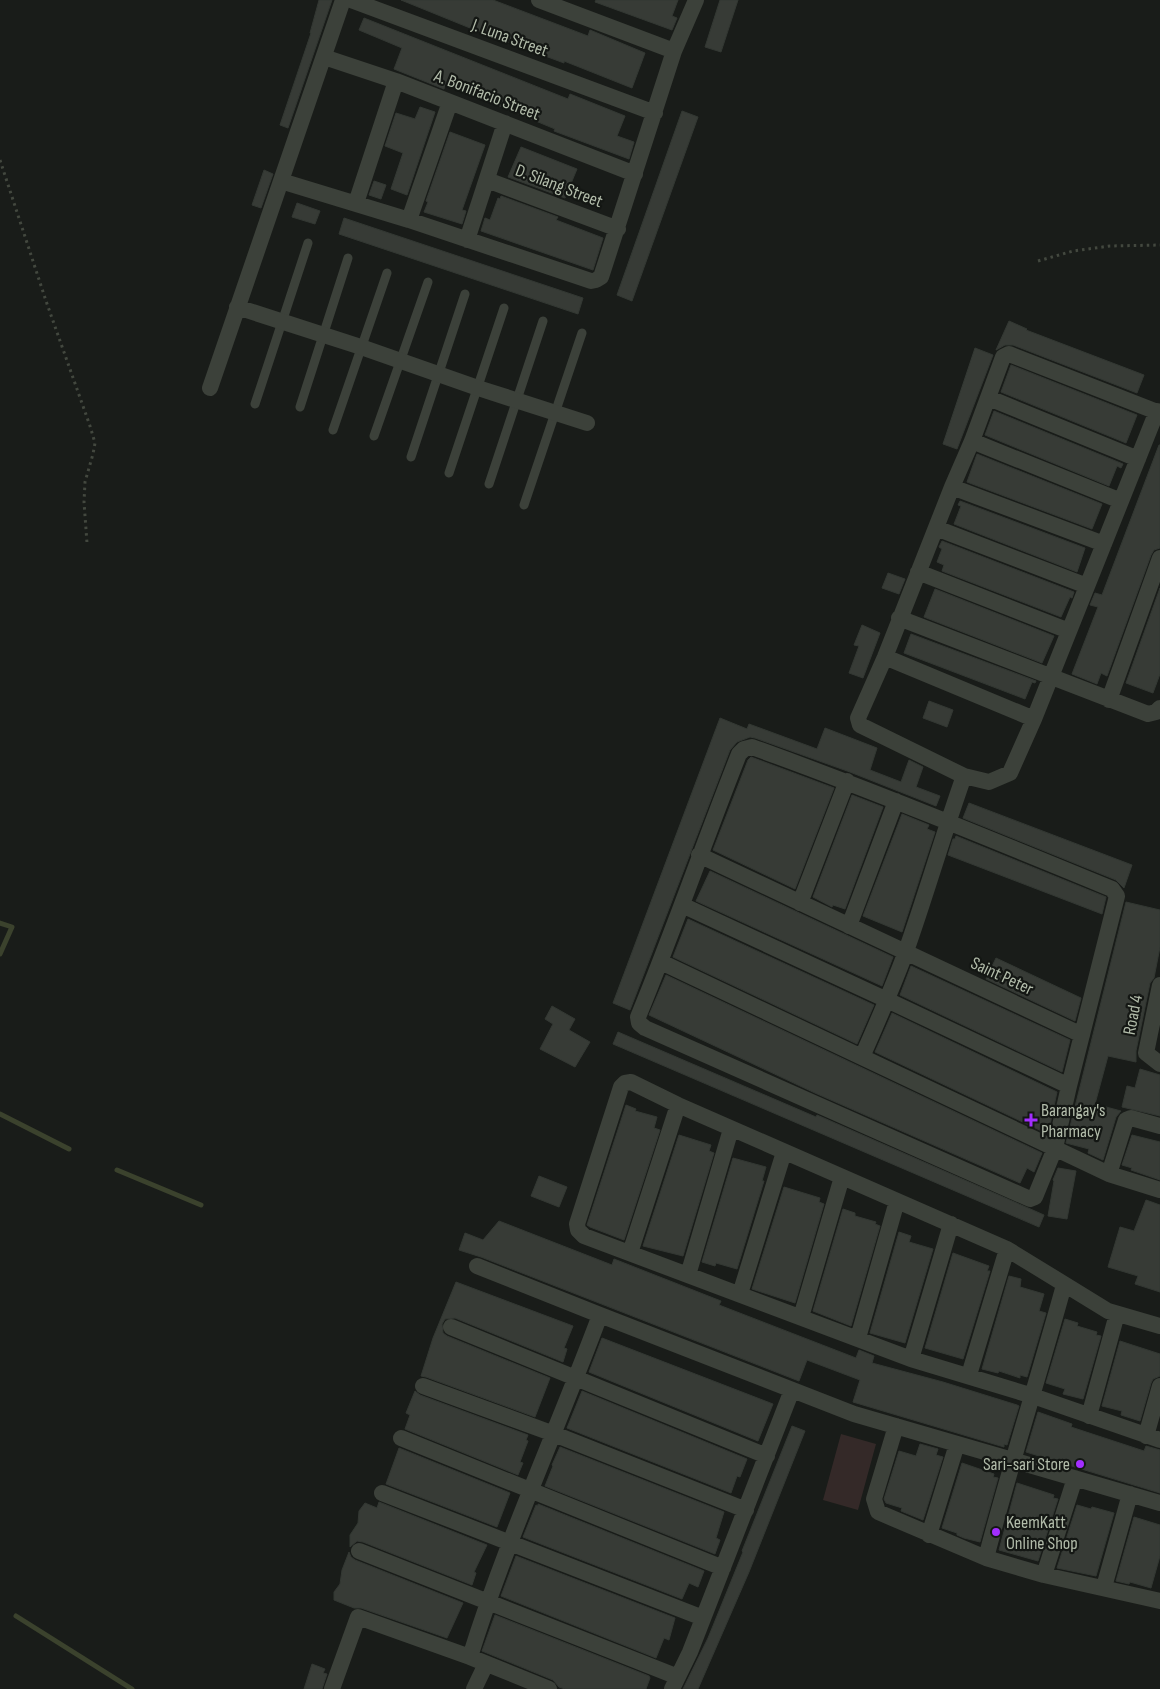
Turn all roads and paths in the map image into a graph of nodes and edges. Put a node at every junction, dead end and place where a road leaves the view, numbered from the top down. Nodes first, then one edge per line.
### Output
1 (343, 0) edge
2 (351, 0) edge
3 (539, 0) edge
4 (696, 0) edge
5 (674, 51) junction
6 (324, 57) junction
7 (396, 81) junction
8 (450, 102) junction
9 (655, 113) junction
10 (505, 123) junction
11 (0, 160) edge
12 (635, 174) junction
13 (487, 180) junction
14 (281, 181) junction
15 (356, 203) junction
16 (409, 220) junction
17 (618, 229) junction
18 (467, 240) junction
19 (308, 243) dead end
20 (1160, 245) edge
21 (348, 258) dead end
22 (1038, 261) dead end
23 (387, 273) dead end
24 (428, 282) dead end
25 (465, 294) dead end
26 (238, 307) junction
27 (504, 308) dead end
28 (283, 321) junction
29 (543, 321) dead end
30 (582, 332) dead end
31 (323, 334) junction
32 (361, 347) junction
33 (400, 361) junction
34 (438, 374) junction
35 (210, 388) dead end
36 (478, 388) junction
37 (989, 398) junction
38 (518, 400) junction
39 (255, 404) dead end
40 (300, 407) dead end
41 (556, 412) junction
42 (1158, 412) edge
43 (587, 422) dead end
44 (333, 430) dead end
45 (374, 436) dead end
46 (972, 441) junction
47 (411, 458) dead end
48 (1138, 459) junction
49 (449, 473) dead end
50 (489, 484) dead end
51 (952, 486) junction
52 (1121, 501) junction
53 (524, 505) dead end
54 (936, 528) junction
55 (87, 543) dead end
56 (1104, 544) junction
57 (1160, 558) edge
58 (918, 572) junction
59 (1087, 586) junction
60 (899, 618) junction
61 (1069, 631) junction
62 (885, 657) junction
63 (1051, 677) junction
64 (1109, 700) junction
65 (1160, 708) edge
66 (1034, 719) junction
67 (964, 776) junction
68 (846, 781) junction
69 (896, 801) junction
70 (948, 822) junction
71 (699, 855) junction
72 (800, 903) junction
73 (682, 906) junction
74 (849, 926) junction
75 (905, 953) junction
76 (661, 962) junction
77 (1159, 996) edge
78 (887, 1000) junction
79 (1082, 1035) junction
80 (862, 1056) junction
81 (1160, 1064) edge
82 (1069, 1086) junction
83 (678, 1105) junction
84 (1160, 1126) edge
85 (731, 1129) junction
86 (1055, 1148) junction
87 (784, 1152) junction
88 (1109, 1174) junction
89 (842, 1177) junction
90 (1160, 1190) edge
91 (897, 1201) junction
92 (951, 1224) junction
93 (1007, 1249) junction
94 (630, 1253) junction
95 (477, 1266) dead end
96 (688, 1275) junction
97 (1064, 1284) junction
98 (740, 1294) junction
99 (1117, 1314) junction
100 (600, 1315) junction
101 (801, 1317) junction
102 (1160, 1326) edge
103 (451, 1327) dead end
104 (858, 1338) junction
105 (911, 1358) junction
106 (969, 1375) junction
107 (576, 1379) junction
108 (423, 1386) dead end
109 (1160, 1386) edge
110 (792, 1390) junction
111 (1033, 1396) junction
112 (1089, 1416) junction
113 (896, 1426) junction
114 (554, 1434) junction
115 (401, 1438) dead end
116 (1153, 1438) edge
117 (958, 1444) junction
118 (767, 1456) junction
119 (1012, 1459) junction
120 (1075, 1478) junction
121 (531, 1490) junction
122 (382, 1493) dead end
123 (1130, 1494) junction
124 (1160, 1503) edge
125 (746, 1510) junction
126 (929, 1534) junction
127 (510, 1543) junction
128 (359, 1551) dead end
129 (986, 1558) junction
130 (723, 1568) junction
131 (1044, 1574) junction
132 (1104, 1587) junction
133 (487, 1601) junction
134 (1160, 1601) edge
135 (703, 1618) junction
136 (470, 1657) junction
137 (486, 1664) junction
138 (675, 1683) edge
139 (544, 1688) edge
140 (332, 1689) edge
141 (474, 1689) edge

1 - 6 street
2 - 9 street, J. Luna Street
3 - 5 street
4 - 5 street
5 - 9 street
6 - 7 street, A. Bonifacio Street
6 - 14 street
7 - 8 street, A. Bonifacio Street
7 - 15 street
8 - 10 street, A. Bonifacio Street
8 - 16 street
9 - 12 street
10 - 12 street, A. Bonifacio Street
10 - 13 street
11 - 55 path
12 - 17 street
13 - 17 street, D. Silang Street
13 - 18 street
14 - 15 street
14 - 26 street
15 - 16 street
16 - 18 street
17 - 18 street
19 - 28 lane
20 - 22 path
21 - 31 lane
23 - 32 lane
24 - 33 lane
25 - 34 lane
26 - 28 street
26 - 35 street
27 - 36 lane
28 - 31 street
28 - 39 lane
29 - 38 lane
30 - 41 lane
31 - 32 street
31 - 40 lane
32 - 33 street
32 - 44 lane
33 - 34 street
33 - 45 lane
34 - 36 street
34 - 47 lane
36 - 38 street
36 - 49 lane
37 - 42 street
37 - 46 street
37 - 48 street
38 - 41 street
38 - 50 lane
41 - 43 street
41 - 53 lane
42 - 48 street
46 - 51 street
46 - 52 street
48 - 52 street
51 - 54 street
51 - 56 street
52 - 56 street
54 - 58 street
54 - 59 street
56 - 59 street
57 - 64 street
58 - 60 street
58 - 61 street
59 - 61 street
60 - 62 street
60 - 63 street
61 - 63 street
62 - 66 street
62 - 67 street
63 - 64 street
63 - 66 street
64 - 65 street
66 - 67 street
67 - 70 street
68 - 69 street
68 - 71 street
68 - 72 street
69 - 70 street
69 - 74 street
70 - 75 street
70 - 79 street
71 - 72 street, Saint Peter
71 - 73 street
72 - 74 street, Saint Peter
73 - 76 street
73 - 78 street
74 - 75 street, Saint Peter
75 - 78 street
75 - 79 street, Saint Peter
76 - 80 street
76 - 86 street
77 - 81 street, Road 4
78 - 80 street
78 - 82 street
79 - 82 street
80 - 86 street
82 - 86 street
83 - 85 street
83 - 94 street
83 - 94 street
84 - 88 street
85 - 87 street
85 - 96 street
86 - 88 street
87 - 89 street
87 - 98 street
88 - 90 street
89 - 91 street
89 - 101 street
91 - 92 street
91 - 104 street
92 - 93 street
92 - 105 street
93 - 97 street
93 - 106 street
94 - 96 street
95 - 100 street
96 - 98 street
97 - 99 street
97 - 111 street
98 - 101 street
99 - 102 street
99 - 112 street
100 - 107 street
100 - 110 street
101 - 104 street
103 - 107 street
104 - 105 street
105 - 106 street
106 - 111 street
107 - 114 street
107 - 118 street
108 - 114 street
109 - 116 street
110 - 113 street
110 - 118 street
111 - 112 street
111 - 119 street
112 - 116 street
113 - 117 street
113 - 126 street
114 - 121 street
114 - 125 street
115 - 121 street
117 - 119 street
117 - 126 street
118 - 125 street
119 - 120 street
119 - 129 street
120 - 123 street
120 - 131 street
121 - 127 street
121 - 130 street
122 - 127 street
123 - 124 street
123 - 132 street
125 - 130 street
126 - 129 street
127 - 133 street
127 - 135 street
128 - 133 street
129 - 131 street
130 - 135 street
131 - 132 street
132 - 134 street
133 - 136 street
133 - 138 street
135 - 138 street
136 - 137 street
136 - 140 street
137 - 139 street
137 - 141 street

